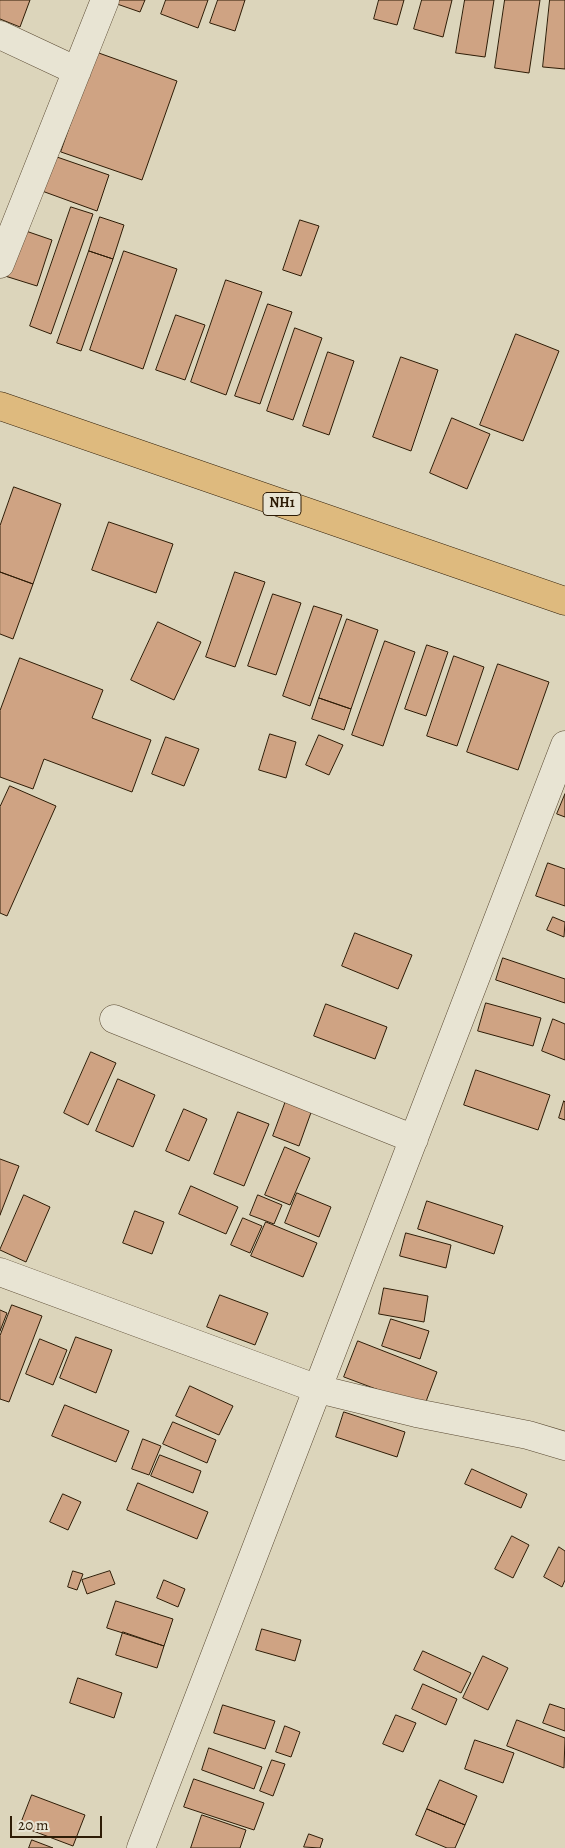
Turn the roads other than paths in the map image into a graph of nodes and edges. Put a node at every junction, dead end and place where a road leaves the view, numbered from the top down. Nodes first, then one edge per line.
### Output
1 (105, 0) edge
2 (0, 35) edge
3 (77, 72) junction
4 (0, 264) edge
5 (0, 406) edge
6 (565, 601) edge
7 (565, 745) edge
8 (114, 1019) dead end
9 (414, 1139) junction
10 (0, 1272) edge
11 (318, 1389) junction
12 (565, 1446) edge
13 (141, 1848) edge

1 - 3 street
2 - 3 street
3 - 4 street
5 - 6 highway, NH1
7 - 9 street
8 - 9 street
9 - 11 street
10 - 11 street
11 - 12 street
11 - 13 street

